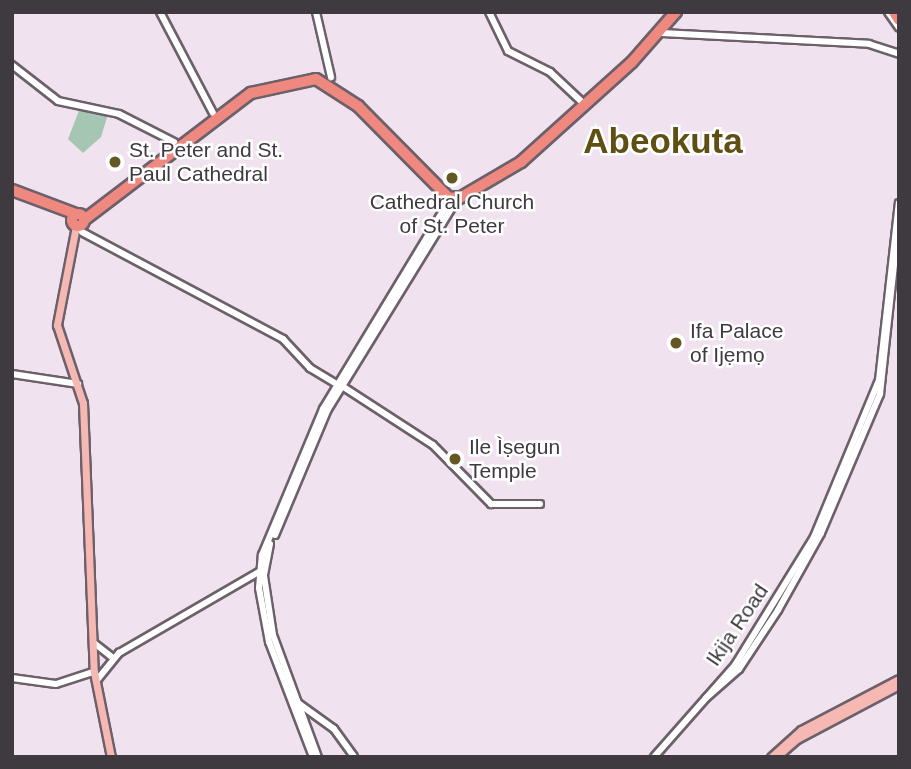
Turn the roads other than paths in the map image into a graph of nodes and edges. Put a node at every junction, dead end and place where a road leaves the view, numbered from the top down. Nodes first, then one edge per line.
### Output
1 (160, 12) edge
2 (315, 12) edge
3 (489, 12) edge
4 (888, 12) edge
5 (894, 12) edge
6 (672, 16) edge
7 (899, 20) edge
8 (899, 28) edge
9 (681, 32) junction
10 (662, 33) junction
11 (899, 54) edge
12 (12, 65) edge
13 (329, 76) junction
14 (581, 102) junction
15 (360, 105) junction
16 (213, 114) junction
17 (174, 142) junction
18 (12, 192) edge
19 (454, 197) junction
20 (899, 203) edge
21 (899, 220) edge
22 (78, 222) junction
23 (12, 374) edge
24 (78, 384) junction
25 (339, 385) junction
26 (540, 505) dead end
27 (259, 572) junction
28 (265, 605) junction
29 (94, 643) junction
30 (113, 657) junction
31 (95, 676) junction
32 (12, 678) edge
33 (899, 679) edge
34 (286, 681) junction
35 (899, 684) edge
36 (298, 702) junction
37 (695, 704) junction
38 (113, 757) edge
39 (315, 757) edge
40 (354, 757) edge
41 (654, 757) edge
42 (774, 757) edge

1 - 16 street
2 - 13 street
3 - 14 street
4 - 8 street
5 - 7 highway
6 - 9 street
6 - 10 highway
6 - 14 highway
9 - 10 street
9 - 11 street
10 - 19 highway
12 - 17 street
13 - 15 highway
13 - 16 highway
14 - 19 highway
15 - 19 highway
15 - 22 highway
16 - 17 highway
17 - 22 highway
18 - 22 highway
19 - 25 street
20 - 37 street, Ikija Road
21 - 37 street, Ikija Road
22 - 24 main road
22 - 25 street
22 - 29 main road
23 - 24 street
24 - 31 main road
25 - 26 street
25 - 27 street
25 - 28 street
27 - 28 street
27 - 30 street
28 - 34 street
29 - 30 street
29 - 31 main road
30 - 31 street
31 - 32 street
31 - 38 main road
33 - 42 main road
34 - 36 street
34 - 39 street
35 - 42 main road
36 - 39 street
36 - 40 street
37 - 41 street

